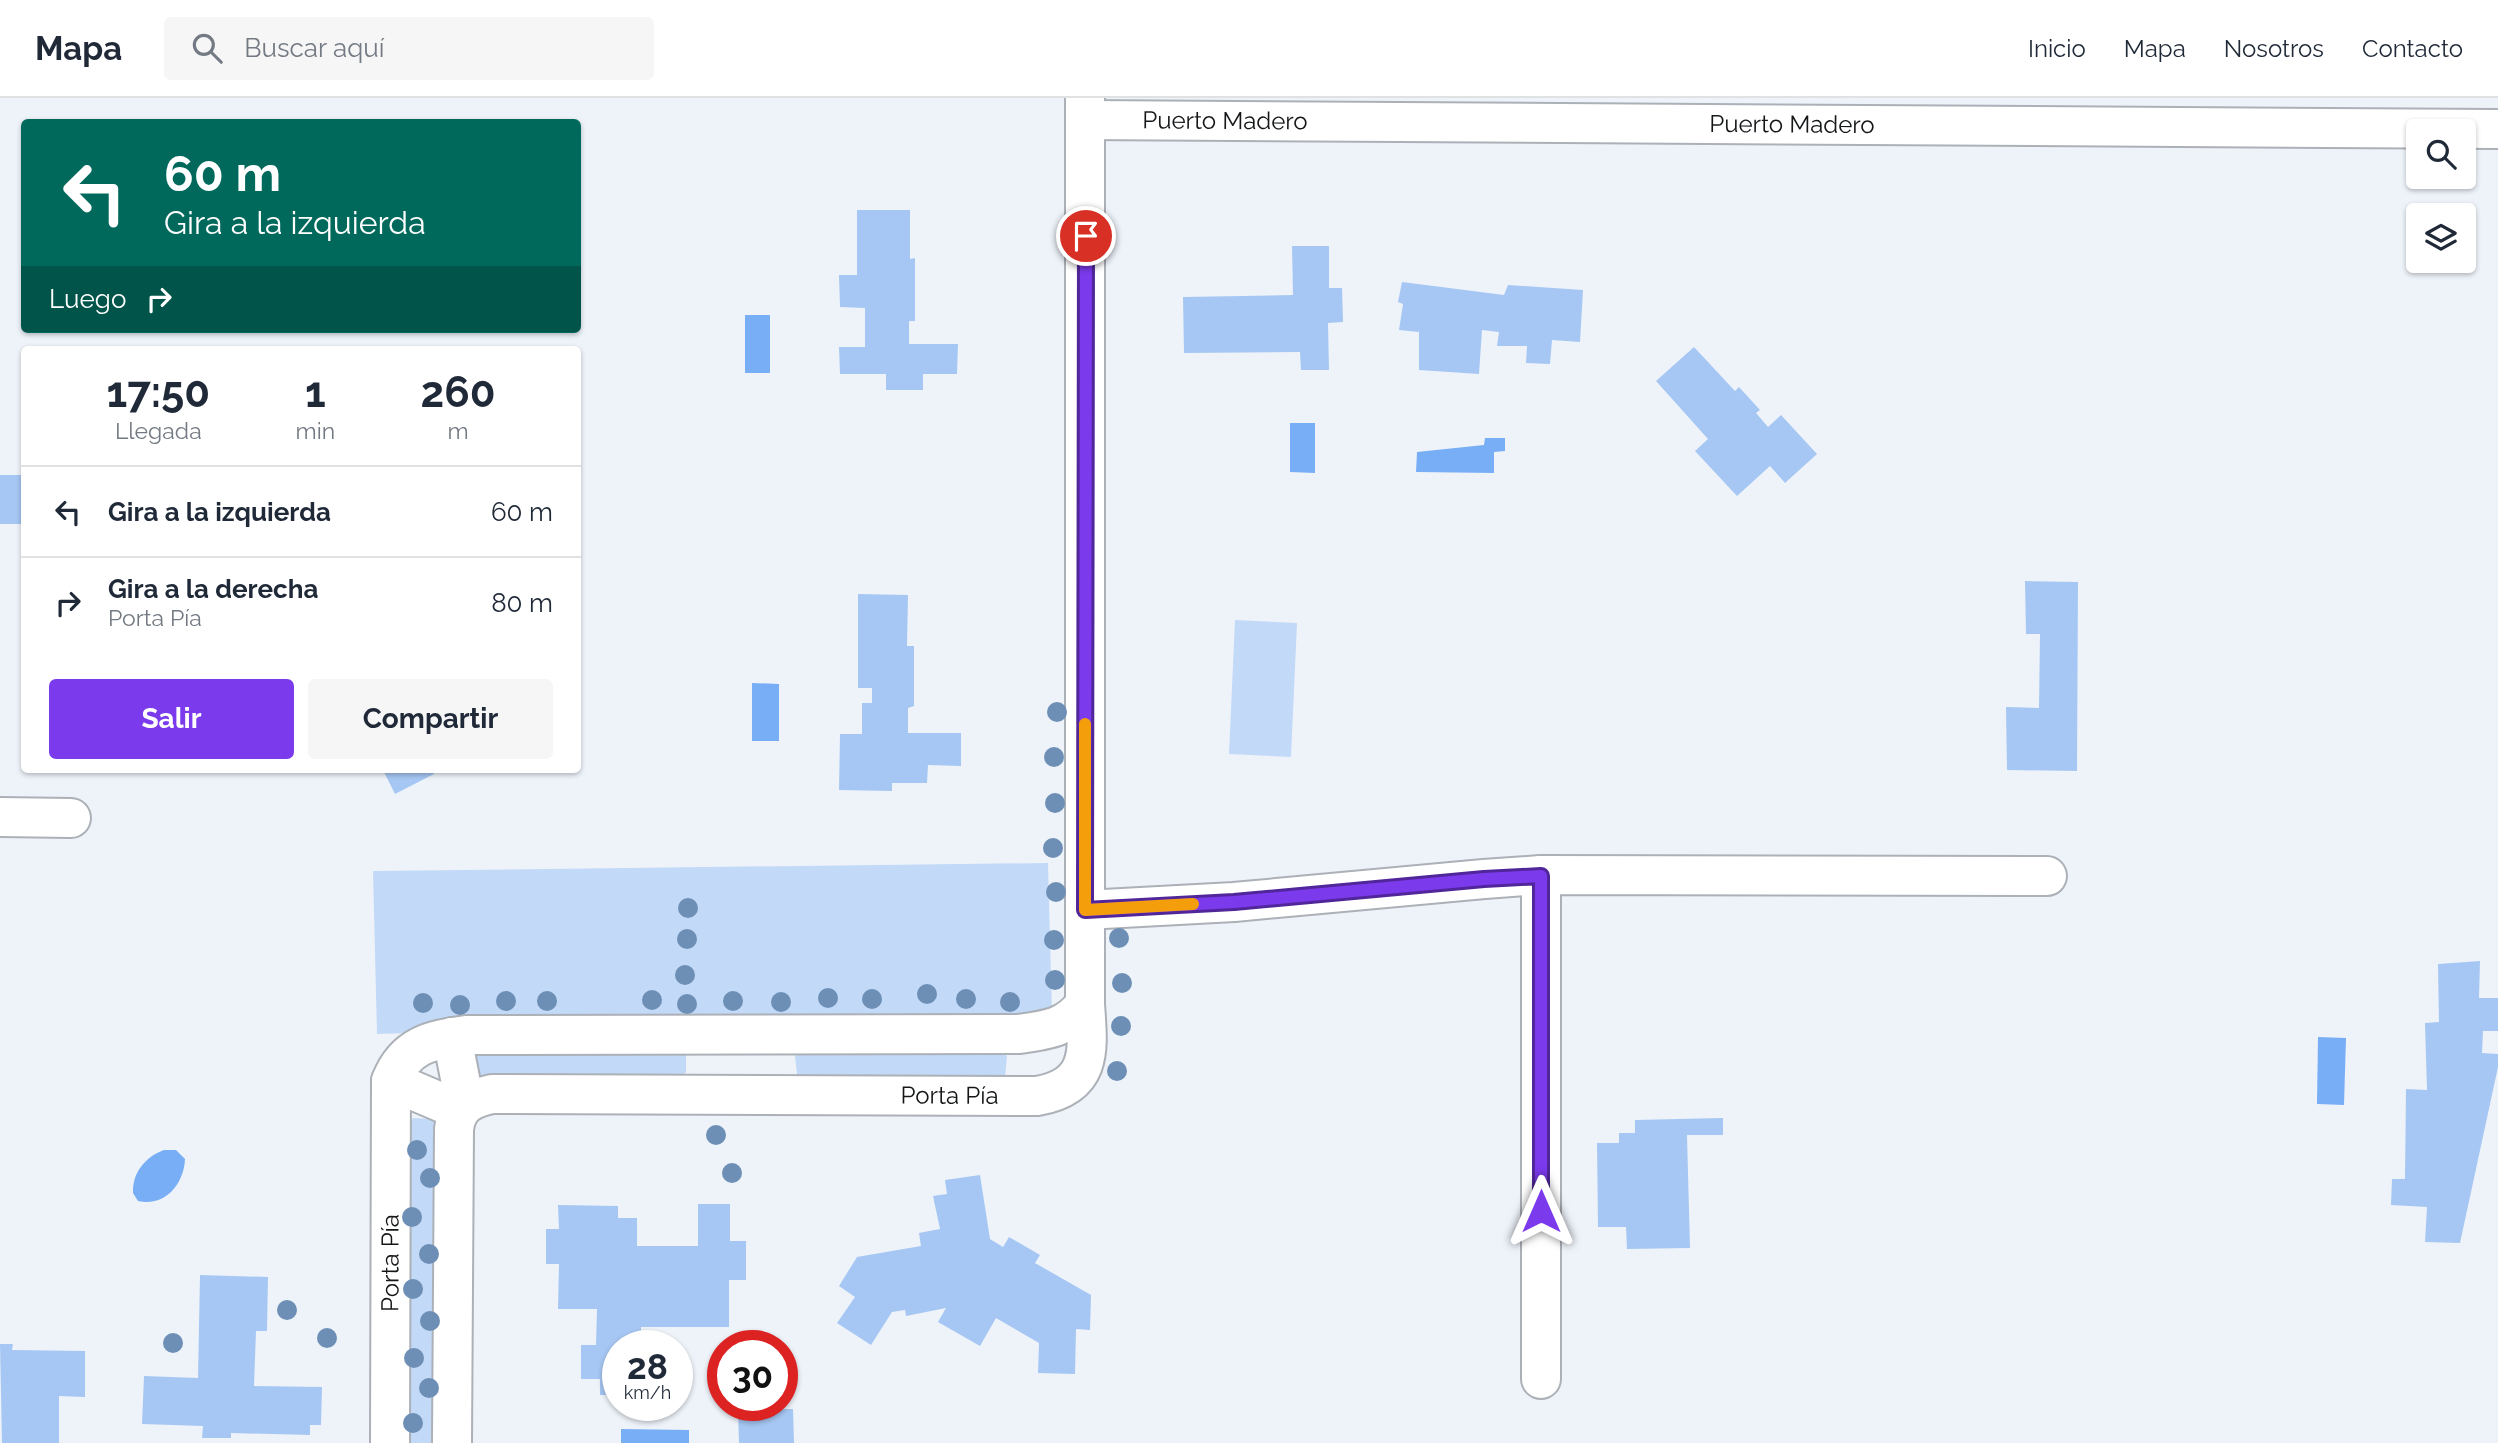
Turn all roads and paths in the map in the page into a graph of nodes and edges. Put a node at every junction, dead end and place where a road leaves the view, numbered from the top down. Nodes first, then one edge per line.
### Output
1 (1085, 109) edge
2 (2498, 128) edge
3 (0, 817) edge
4 (71, 818) dead end
5 (1541, 876) junction
6 (2048, 876) dead end
7 (1085, 910) junction
8 (1085, 1004) junction
9 (742, 1034) junction
10 (452, 1037) junction
11 (391, 1081) junction
12 (740, 1095) junction
13 (462, 1107) junction
14 (1541, 1379) dead end
15 (390, 1443) edge
16 (452, 1443) edge

1 - 2 street, Puerto Madero
1 - 7 street, Porta Pía
3 - 4 street
5 - 6 street
5 - 7 street
5 - 14 street
7 - 8 street, Porta Pía
8 - 9 street
8 - 12 street, Porta Pía
9 - 10 street
9 - 12 street
10 - 11 street
10 - 13 street
11 - 13 street
11 - 15 street, Porta Pía
12 - 13 street, Porta Pía
13 - 16 street

